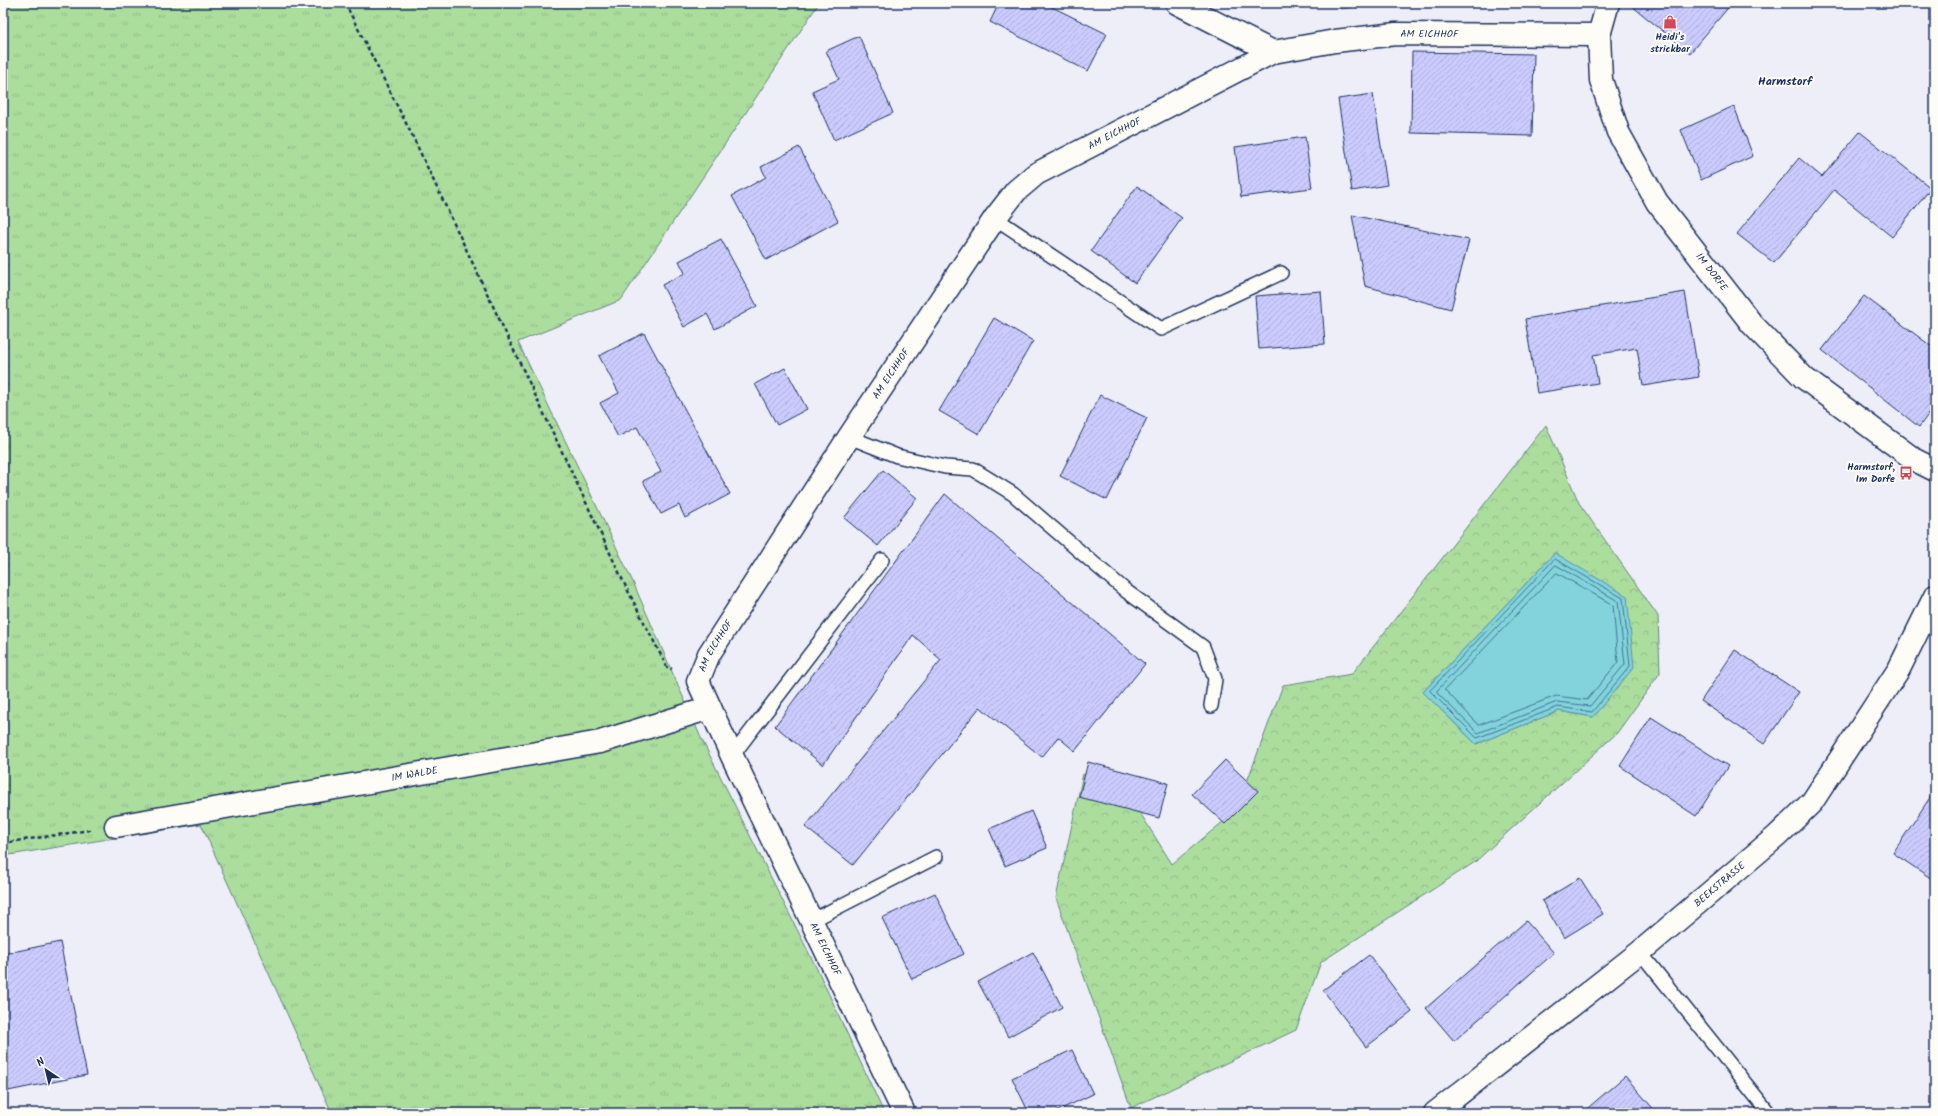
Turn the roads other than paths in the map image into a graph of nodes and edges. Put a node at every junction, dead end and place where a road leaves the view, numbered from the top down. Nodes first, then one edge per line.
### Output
1 (1177, 3) edge
2 (1608, 3) edge
3 (1599, 35) junction
4 (1273, 52) junction
5 (995, 218) junction
6 (1281, 273) dead end
7 (849, 437) junction
8 (1935, 470) edge
9 (882, 560) dead end
10 (1935, 596) edge
11 (1211, 706) dead end
12 (710, 708) junction
13 (732, 756) junction
14 (116, 826) road end
15 (936, 857) dead end
16 (811, 920) junction
17 (1640, 952) junction
18 (904, 1113) edge
19 (1435, 1113) edge
20 (1769, 1113) edge

1 - 4 street
2 - 3 street, IM DORFE
3 - 4 street, AM EICHHOF
3 - 8 street, IM DORFE
4 - 5 street, AM EICHHOF
5 - 6 lane
5 - 7 street, AM EICHHOF
7 - 11 lane
7 - 12 street, AM EICHHOF
9 - 13 lane
10 - 17 street, BEEKSTRASSE
12 - 13 street, AM EICHHOF
12 - 14 street, IM WALDE
13 - 16 street, AM EICHHOF
15 - 16 lane
16 - 18 street, AM EICHHOF
17 - 19 street, BEEKSTRASSE
17 - 20 lane

